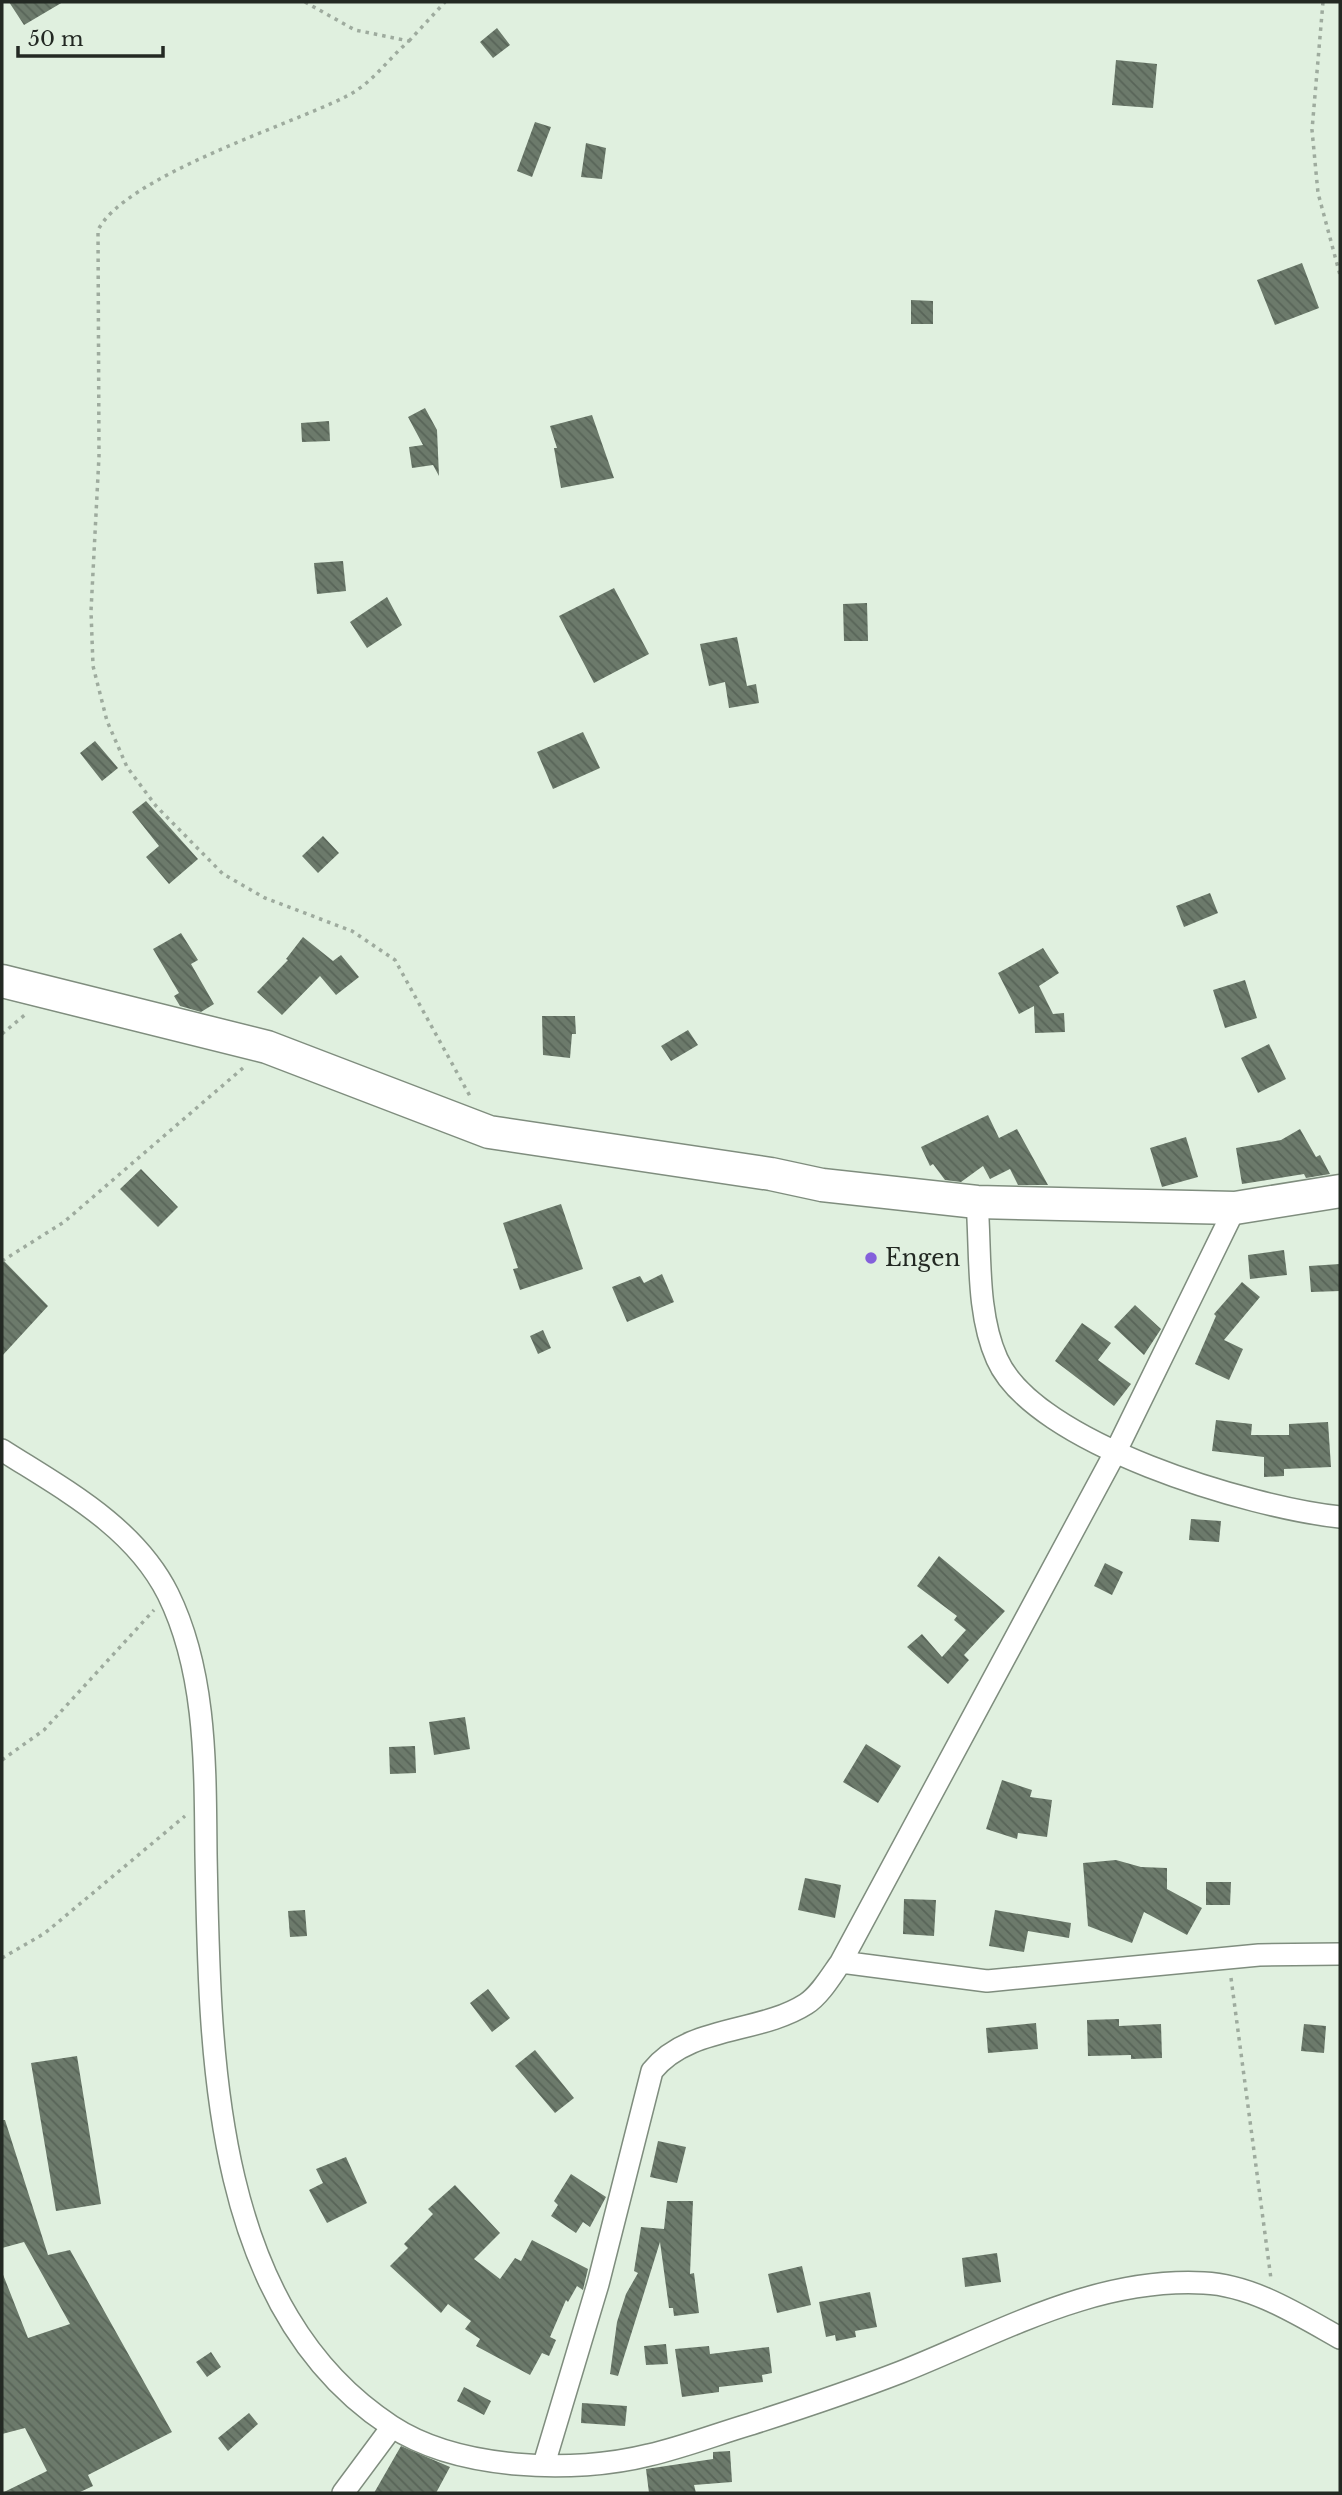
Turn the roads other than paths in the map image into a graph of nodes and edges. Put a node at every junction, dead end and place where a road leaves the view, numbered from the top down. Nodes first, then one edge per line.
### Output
1 (2, 981) edge
2 (1340, 1191) edge
3 (977, 1202) junction
4 (1235, 1208) junction
5 (2, 1450) edge
6 (1116, 1451) junction
7 (1340, 1517) edge
8 (1340, 1954) edge
9 (841, 1962) junction
10 (1340, 2338) edge
11 (392, 2427) junction
12 (544, 2464) junction
13 (343, 2493) edge

1 - 3 main road
2 - 4 main road
3 - 4 main road
3 - 6 street
4 - 6 street
5 - 11 street
6 - 7 street
6 - 9 street
8 - 9 street
9 - 12 street
10 - 12 street
11 - 12 street
11 - 13 street

